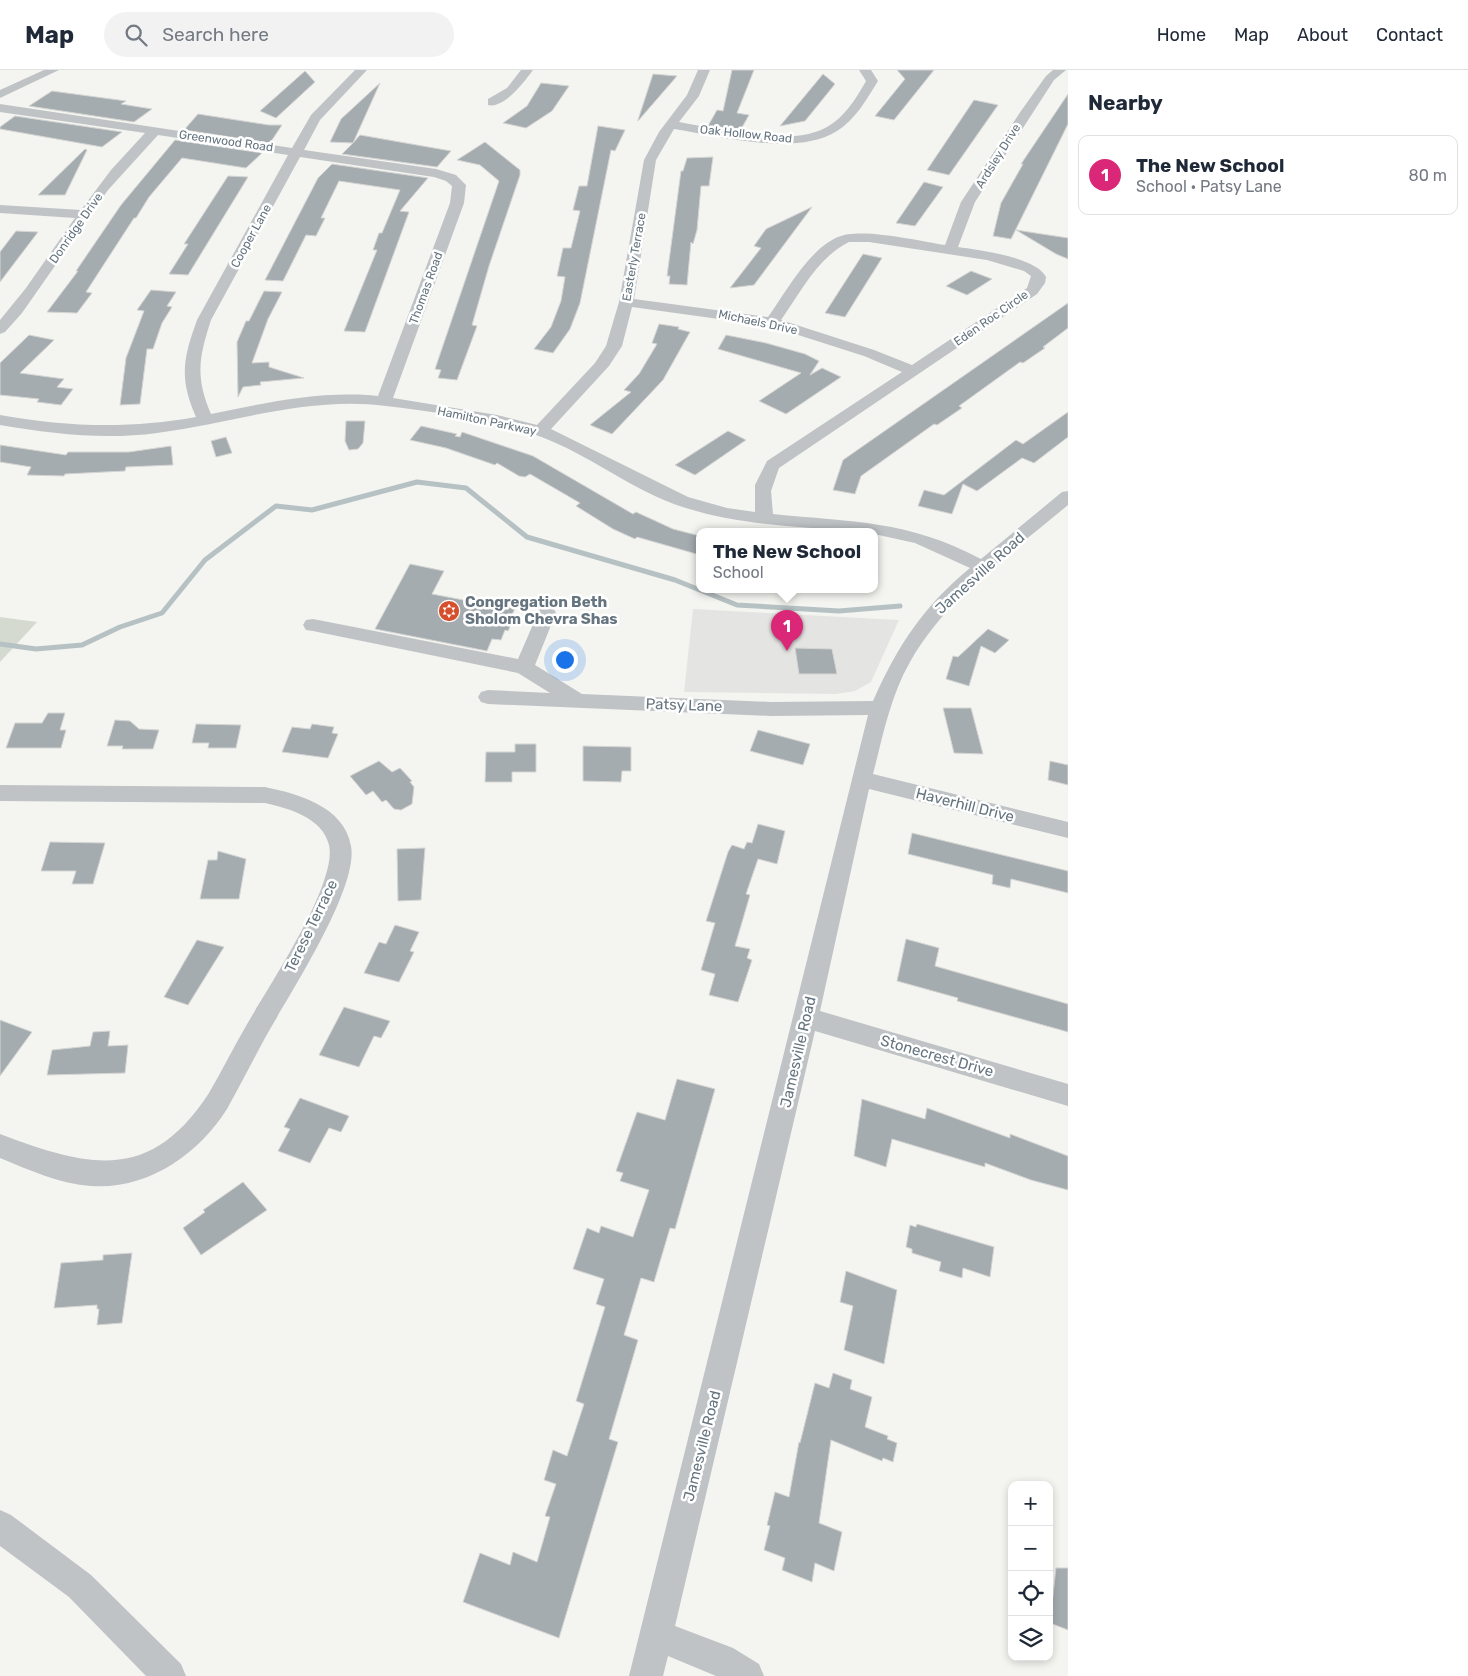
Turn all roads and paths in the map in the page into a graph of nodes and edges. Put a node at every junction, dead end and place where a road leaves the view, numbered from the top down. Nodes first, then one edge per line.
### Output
1 (53, 70) edge
2 (361, 70) edge
3 (527, 70) edge
4 (704, 70) edge
5 (865, 70) edge
6 (1060, 70) edge
7 (0, 94) edge
8 (492, 102) dead end
9 (0, 108) edge
10 (672, 125) junction
11 (155, 131) junction
12 (298, 152) junction
13 (451, 178) joint
14 (0, 209) edge
15 (84, 214) junction
16 (950, 251) junction
17 (626, 302) junction
18 (772, 322) junction
19 (0, 329) edge
20 (914, 371) junction
21 (384, 401) junction
22 (0, 420) edge
23 (205, 420) junction
24 (540, 431) junction
25 (1068, 496) edge
26 (765, 518) junction
27 (867, 528) edge
28 (878, 530) edge
29 (982, 567) junction
30 (547, 613) dead end
31 (312, 625) dead end
32 (524, 667) junction
33 (488, 697) dead end
34 (578, 701) junction
35 (880, 708) junction
36 (861, 779) junction
37 (0, 793) edge
38 (1068, 830) edge
39 (806, 1018) junction
40 (1068, 1095) edge
41 (0, 1146) edge
42 (0, 1526) edge
43 (656, 1635) junction
44 (169, 1676) edge
45 (646, 1676) edge
46 (747, 1676) edge

1 - 7 street
2 - 12 street, Cooper Lane
3 - 8 street
4 - 10 street, Easterly Terrace
5 - 10 street, Oak Hollow Road
6 - 16 street, Ardsley Drive
9 - 11 street, Greenwood Road
10 - 17 street, Easterly Terrace
11 - 12 street, Greenwood Road
11 - 15 street, Donridge Drive
12 - 13 street, Greenwood Road
12 - 23 street, Cooper Lane
13 - 21 street, Thomas Road
14 - 15 street
15 - 19 street, Donridge Drive
16 - 18 street, Eden Roc Circle
16 - 20 street, Eden Roc Circle
17 - 18 street, Michaels Drive
17 - 24 street, Easterly Terrace
18 - 20 street, Michaels Drive
20 - 26 street, Eden Roc Circle
21 - 23 street, Hamilton Parkway
21 - 24 street, Hamilton Parkway
22 - 23 street, Hamilton Parkway
24 - 26 street, Hamilton Parkway
25 - 29 street, Jamesville Road
26 - 27 street, Hamilton Parkway
28 - 29 street, Hamilton Parkway
29 - 35 street, Jamesville Road
30 - 32 street
31 - 32 street
32 - 34 street
33 - 34 street, Patsy Lane
34 - 35 street, Patsy Lane
35 - 36 street, Jamesville Road
36 - 38 street, Haverhill Drive
36 - 39 street, Jamesville Road
37 - 41 street, Terese Terrace
39 - 40 street, Stonecrest Drive
39 - 43 street, Jamesville Road
42 - 44 street
43 - 45 street, Jamesville Road
43 - 46 street

